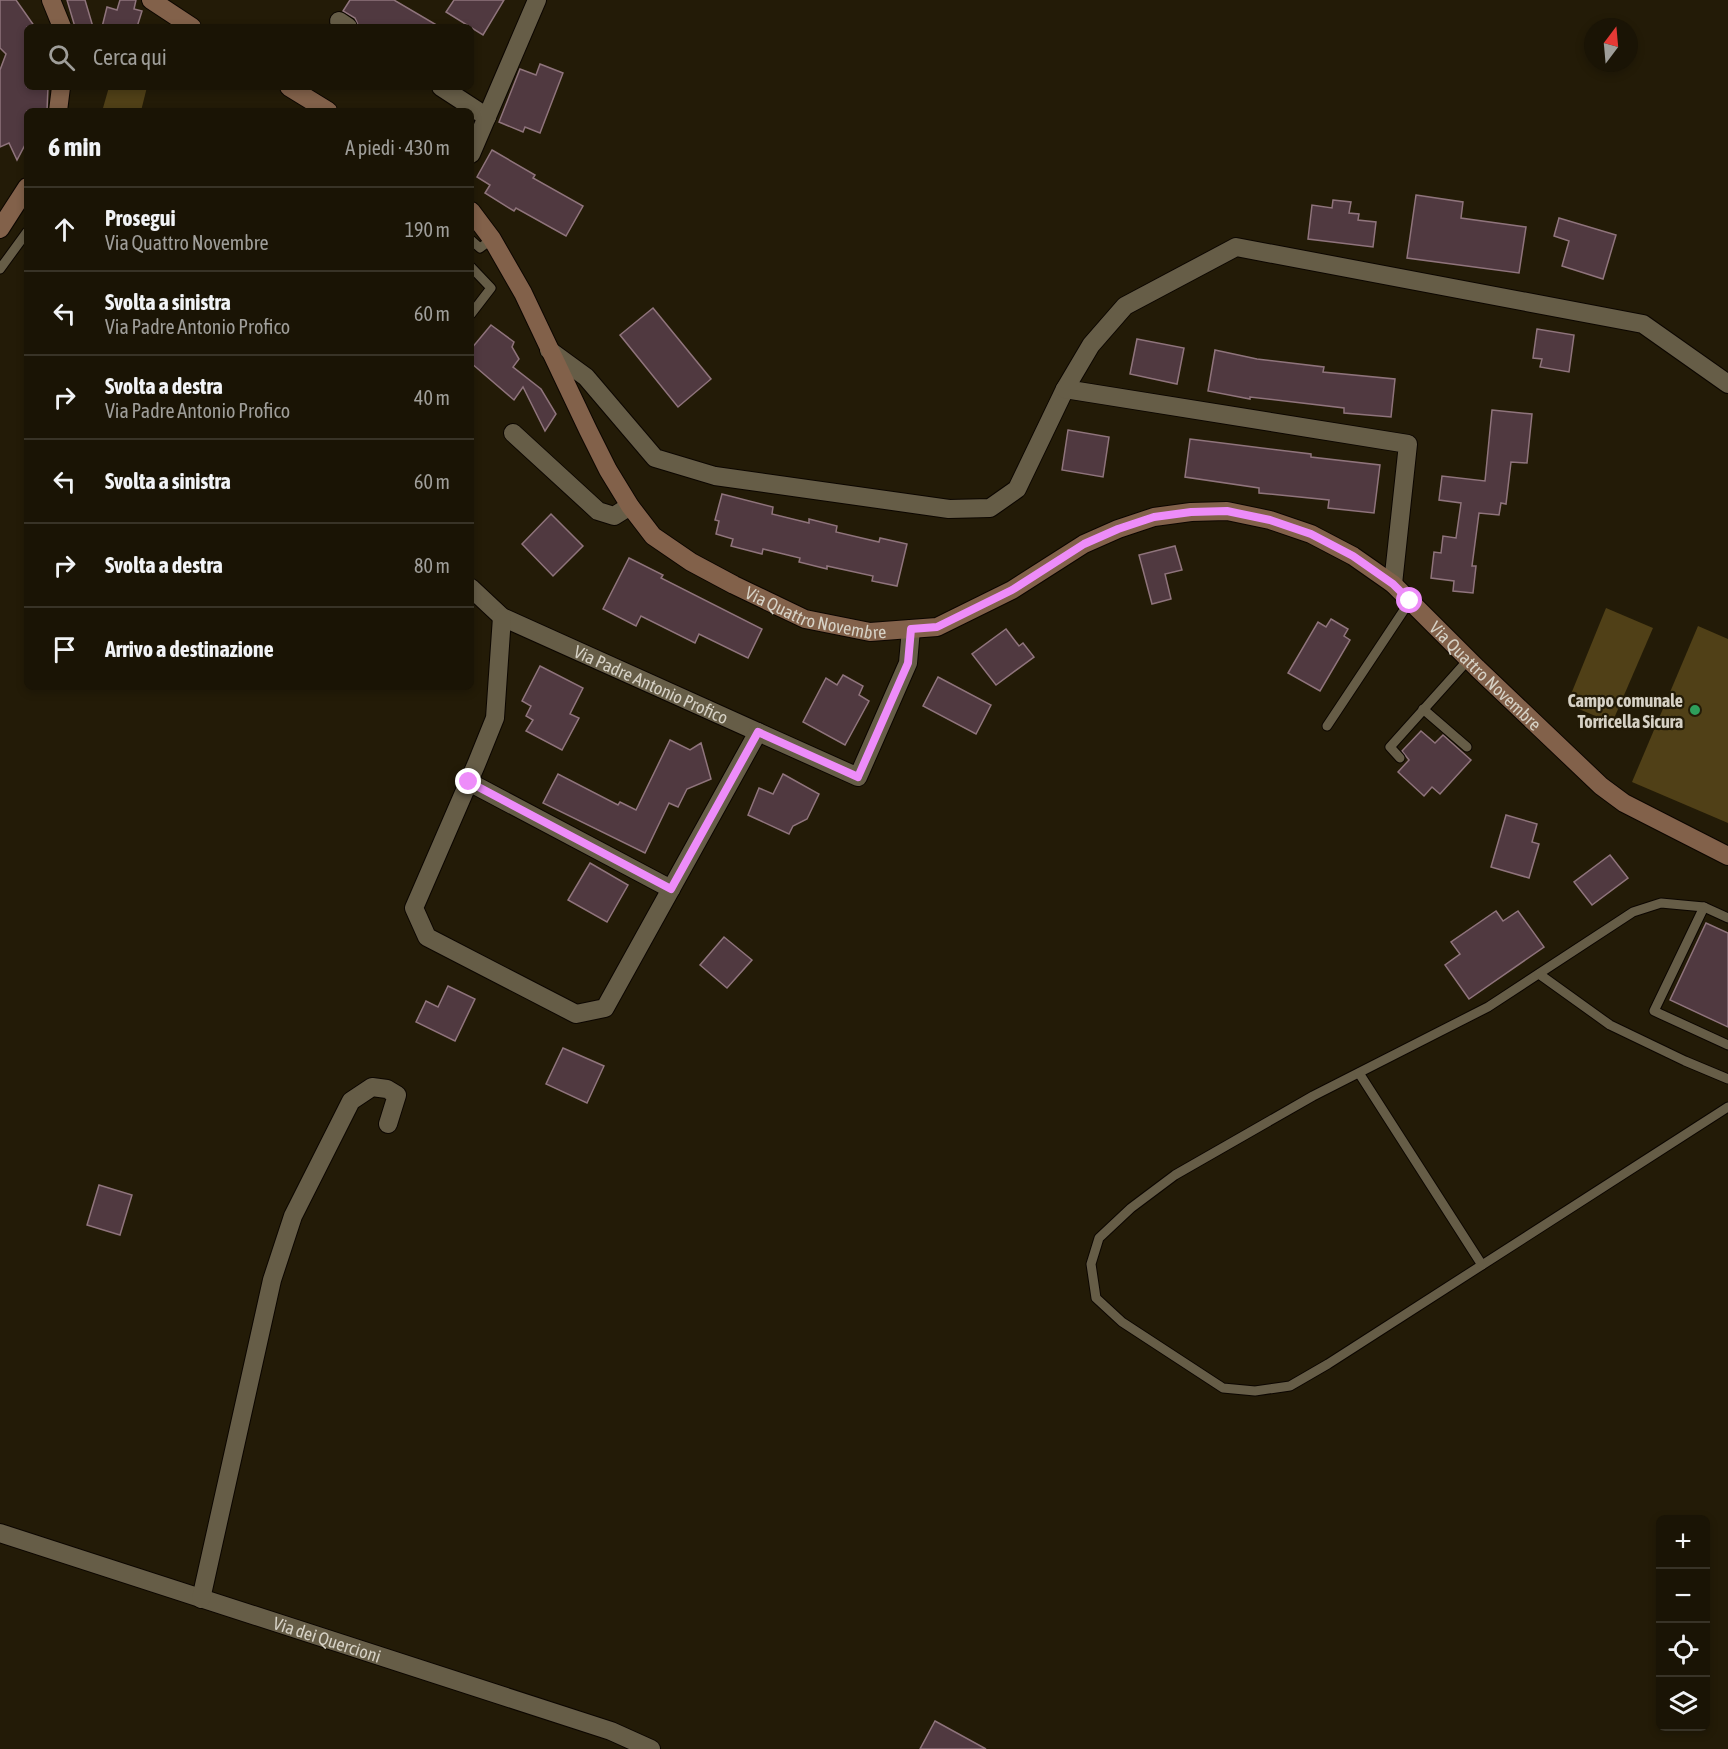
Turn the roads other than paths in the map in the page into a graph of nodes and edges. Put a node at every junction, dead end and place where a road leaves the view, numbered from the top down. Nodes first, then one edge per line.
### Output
1 (51, 0) edge
2 (151, 0) edge
3 (537, 0) edge
4 (61, 24) edge
5 (187, 24) edge
6 (61, 90) edge
7 (294, 90) edge
8 (446, 90) edge
9 (58, 108) edge
10 (323, 108) edge
11 (474, 108) edge
12 (474, 108) edge
13 (488, 117) junction
14 (474, 147) edge
15 (24, 192) edge
16 (474, 215) edge
17 (0, 229) edge
18 (24, 236) edge
19 (492, 239) junction
20 (474, 243) edge
21 (0, 269) edge
22 (474, 270) edge
23 (474, 310) edge
24 (549, 350) junction
25 (1728, 384) edge
26 (1065, 389) junction
27 (513, 433) dead end
28 (630, 506) junction
29 (1393, 584) junction
30 (474, 591) edge
31 (1410, 601) junction
32 (502, 617) junction
33 (911, 629) junction
34 (1468, 660) junction
35 (1423, 709) junction
36 (1327, 726) dead end
37 (758, 732) junction
38 (1467, 747) dead end
39 (1400, 758) dead end
40 (469, 782) junction
41 (1728, 856) edge
42 (671, 889) junction
43 (1704, 907) junction
44 (1728, 918) edge
45 (1539, 974) junction
46 (1728, 1046) edge
47 (1359, 1073) junction
48 (1728, 1079) edge
49 (1728, 1107) edge
50 (388, 1124) dead end
51 (1482, 1265) junction
52 (0, 1533) edge
53 (201, 1599) junction
54 (651, 1749) edge

1 - 4 main road
2 - 5 main road
3 - 13 street
6 - 9 main road
7 - 10 main road
8 - 12 street
11 - 13 street
13 - 14 street
15 - 17 main road
16 - 19 main road, Via Quattro Novembre
18 - 21 lane
19 - 20 lane
19 - 24 main road, Via Quattro Novembre
22 - 23 lane
24 - 26 street
24 - 28 main road, Via Quattro Novembre
25 - 26 street
26 - 29 street
27 - 28 street
28 - 33 main road, Via Quattro Novembre
29 - 31 main road, Via Quattro Novembre
29 - 33 main road, Via Quattro Novembre
30 - 32 street, Via Padre Antonio Profico
31 - 34 main road, Via Quattro Novembre
31 - 36 lane
32 - 37 street, Via Padre Antonio Profico
32 - 40 street
33 - 37 street, Via Padre Antonio Profico
34 - 35 lane
34 - 41 main road, Via Quattro Novembre
35 - 38 lane
35 - 39 lane
37 - 42 street
40 - 42 street
40 - 42 street
43 - 44 lane
43 - 45 lane
43 - 46 lane
45 - 47 lane
45 - 48 lane
47 - 51 lane
47 - 51 lane
49 - 51 lane
50 - 53 street
52 - 53 street, Via dei Quercioni
53 - 54 street, Via dei Quercioni

